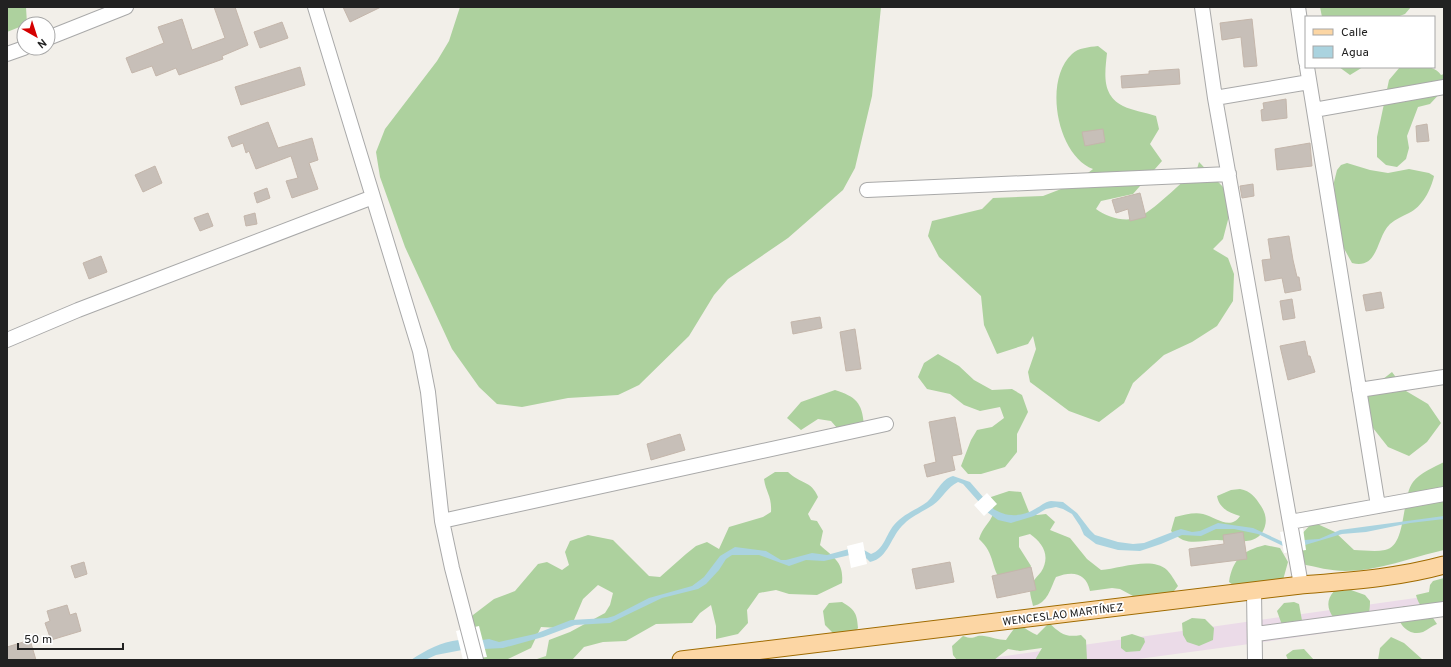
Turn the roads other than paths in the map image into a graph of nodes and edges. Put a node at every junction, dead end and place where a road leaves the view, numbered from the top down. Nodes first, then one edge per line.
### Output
1 (126, 7) edge
2 (315, 7) edge
3 (1202, 7) edge
4 (1298, 7) edge
5 (56, 35) edge
6 (1305, 55) edge
7 (1307, 68) edge
8 (1309, 82) junction
9 (1444, 87) edge
10 (1215, 98) junction
11 (1314, 110) junction
12 (1229, 174) junction
13 (867, 190) dead end
14 (373, 197) junction
15 (7, 340) edge
16 (1444, 377) edge
17 (1359, 390) junction
18 (886, 424) dead end
19 (1444, 494) edge
20 (1378, 506) junction
21 (442, 521) junction
22 (1290, 522) junction
23 (1444, 565) edge
24 (1301, 585) junction
25 (1254, 592) junction
26 (1444, 609) edge
27 (1256, 634) junction
28 (705, 658) edge
29 (476, 660) edge
30 (681, 660) edge
31 (1255, 660) edge

1 - 5 street
2 - 14 street
3 - 10 street
4 - 6 street
7 - 8 street
8 - 10 street
8 - 11 street
9 - 11 street
10 - 12 street
11 - 17 street
12 - 13 street
12 - 22 street
14 - 15 street
14 - 21 street
16 - 17 street
17 - 20 street
18 - 21 street
19 - 20 street
20 - 22 street
21 - 29 street
22 - 24 street
23 - 24 main road, WENCESLAO MARTÍNEZ
24 - 25 main road, WENCESLAO MARTÍNEZ
25 - 27 street
25 - 28 main road, WENCESLAO MARTÍNEZ
26 - 27 street
27 - 31 street
28 - 30 main road, WENCESLAO MARTÍNEZ

